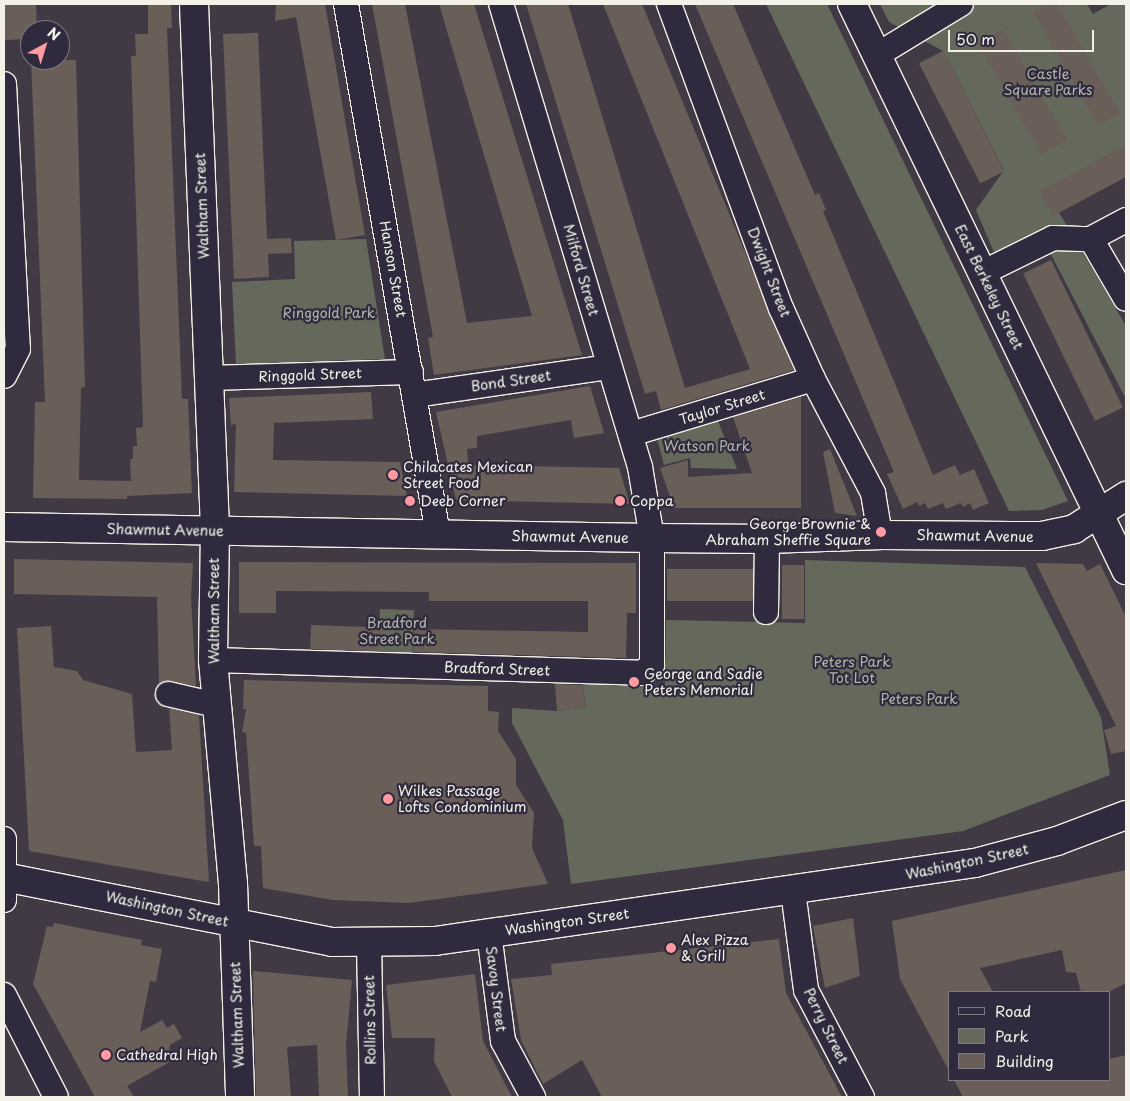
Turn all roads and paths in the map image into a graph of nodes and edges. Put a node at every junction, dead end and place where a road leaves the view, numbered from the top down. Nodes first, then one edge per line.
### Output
1 (194, 4) edge
2 (346, 4) edge
3 (501, 4) edge
4 (669, 4) edge
5 (852, 4) edge
6 (961, 4) edge
7 (877, 55) junction
8 (4, 84) edge
9 (1126, 220) edge
10 (1091, 239) junction
11 (982, 273) junction
12 (1126, 299) edge
13 (608, 367) junction
14 (4, 376) edge
15 (209, 378) junction
16 (813, 379) junction
17 (412, 384) junction
18 (631, 434) junction
19 (1126, 496) edge
20 (1098, 515) junction
21 (4, 527) edge
22 (215, 530) junction
23 (438, 534) junction
24 (880, 535) junction
25 (652, 538) junction
26 (767, 539) junction
27 (1126, 570) edge
28 (766, 612) dead end
29 (213, 660) junction
30 (168, 694) dead end
31 (204, 702) dead end
32 (1126, 815) edge
33 (4, 839) edge
34 (5, 885) edge
35 (793, 891) junction
36 (234, 923) junction
37 (489, 933) junction
38 (369, 943) junction
39 (4, 994) edge
40 (56, 1097) edge
41 (240, 1097) edge
42 (372, 1097) edge
43 (533, 1097) edge
44 (862, 1097) edge

1 - 15 main road, Waltham Street
2 - 17 street, Hanson Street
3 - 13 street, Milford Street
4 - 16 street, Dwight Street
5 - 7 main road, East Berkeley Street
6 - 7 street
7 - 11 main road, East Berkeley Street
8 - 14 street
9 - 10 street
10 - 11 street
10 - 12 street
11 - 20 main road, East Berkeley Street
13 - 17 street, Bond Street
13 - 18 street, Milford Street
15 - 17 street, Ringgold Street
15 - 22 main road, Waltham Street
16 - 18 street, Taylor Street
16 - 24 street, Dwight Street
17 - 23 street, Hanson Street
18 - 25 street, Milford Street
19 - 20 main road, Shawmut Avenue
20 - 24 main road, Shawmut Avenue
20 - 27 main road, East Berkeley Street
21 - 22 main road, Shawmut Avenue
22 - 23 main road, Shawmut Avenue
22 - 29 main road, Waltham Street
23 - 25 main road, Shawmut Avenue
24 - 26 main road, Shawmut Avenue
25 - 26 main road, Shawmut Avenue
25 - 29 street, Bradford Street
26 - 28 street
29 - 36 main road, Waltham Street
30 - 31 street
32 - 35 main road, Washington Street
33 - 34 street
34 - 36 main road, Washington Street
35 - 37 main road, Washington Street
35 - 44 street, Perry Street
36 - 38 main road, Washington Street
36 - 41 main road, Waltham Street
37 - 38 main road, Washington Street
37 - 43 street, Savoy Street
38 - 42 street, Rollins Street
39 - 40 street

